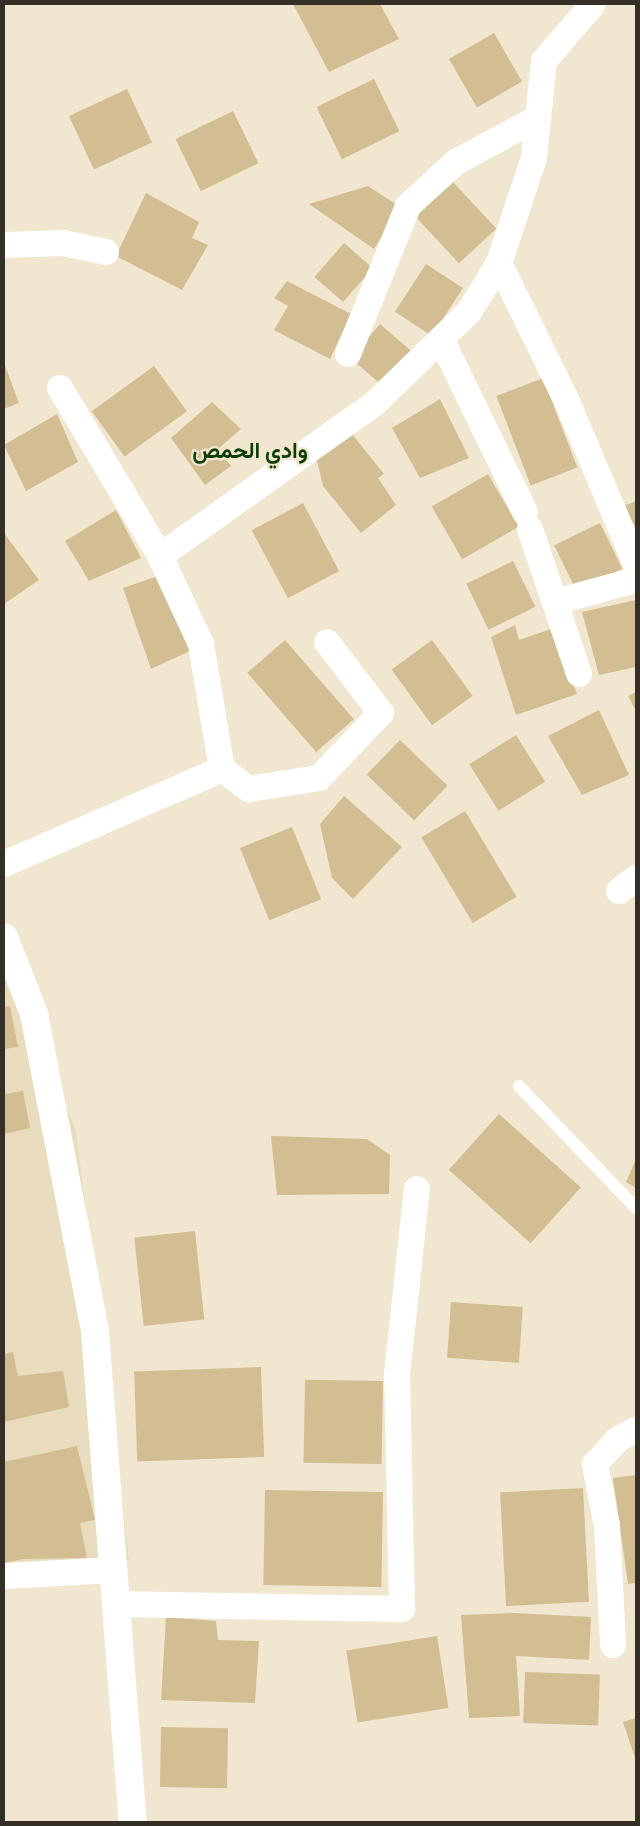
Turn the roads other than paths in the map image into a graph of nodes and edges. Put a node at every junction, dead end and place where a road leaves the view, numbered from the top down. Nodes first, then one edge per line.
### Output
1 (593, 4) edge
2 (538, 118) junction
3 (4, 245) edge
4 (106, 252) dead end
5 (500, 263) junction
6 (441, 339) junction
7 (348, 354) dead end
8 (60, 388) dead end
9 (160, 556) junction
10 (636, 564) edge
11 (636, 580) edge
12 (555, 602) junction
13 (327, 642) dead end
14 (579, 674) dead end
15 (222, 769) junction
16 (4, 864) edge
17 (4, 937) edge
18 (519, 1086) dead end
19 (417, 1189) dead end
20 (636, 1208) edge
21 (636, 1430) edge
22 (113, 1570) junction
23 (4, 1576) edge
24 (115, 1604) junction
25 (613, 1645) dead end
26 (133, 1822) edge

1 - 2 street
2 - 5 street
2 - 7 street
3 - 4 street
5 - 6 street
5 - 10 street
6 - 9 street
6 - 12 street
8 - 9 street
9 - 15 street
11 - 12 street
12 - 14 street
13 - 15 street
15 - 16 street
17 - 22 street
18 - 20 lane
19 - 24 street
21 - 25 street
22 - 23 street
22 - 24 street
24 - 26 street

